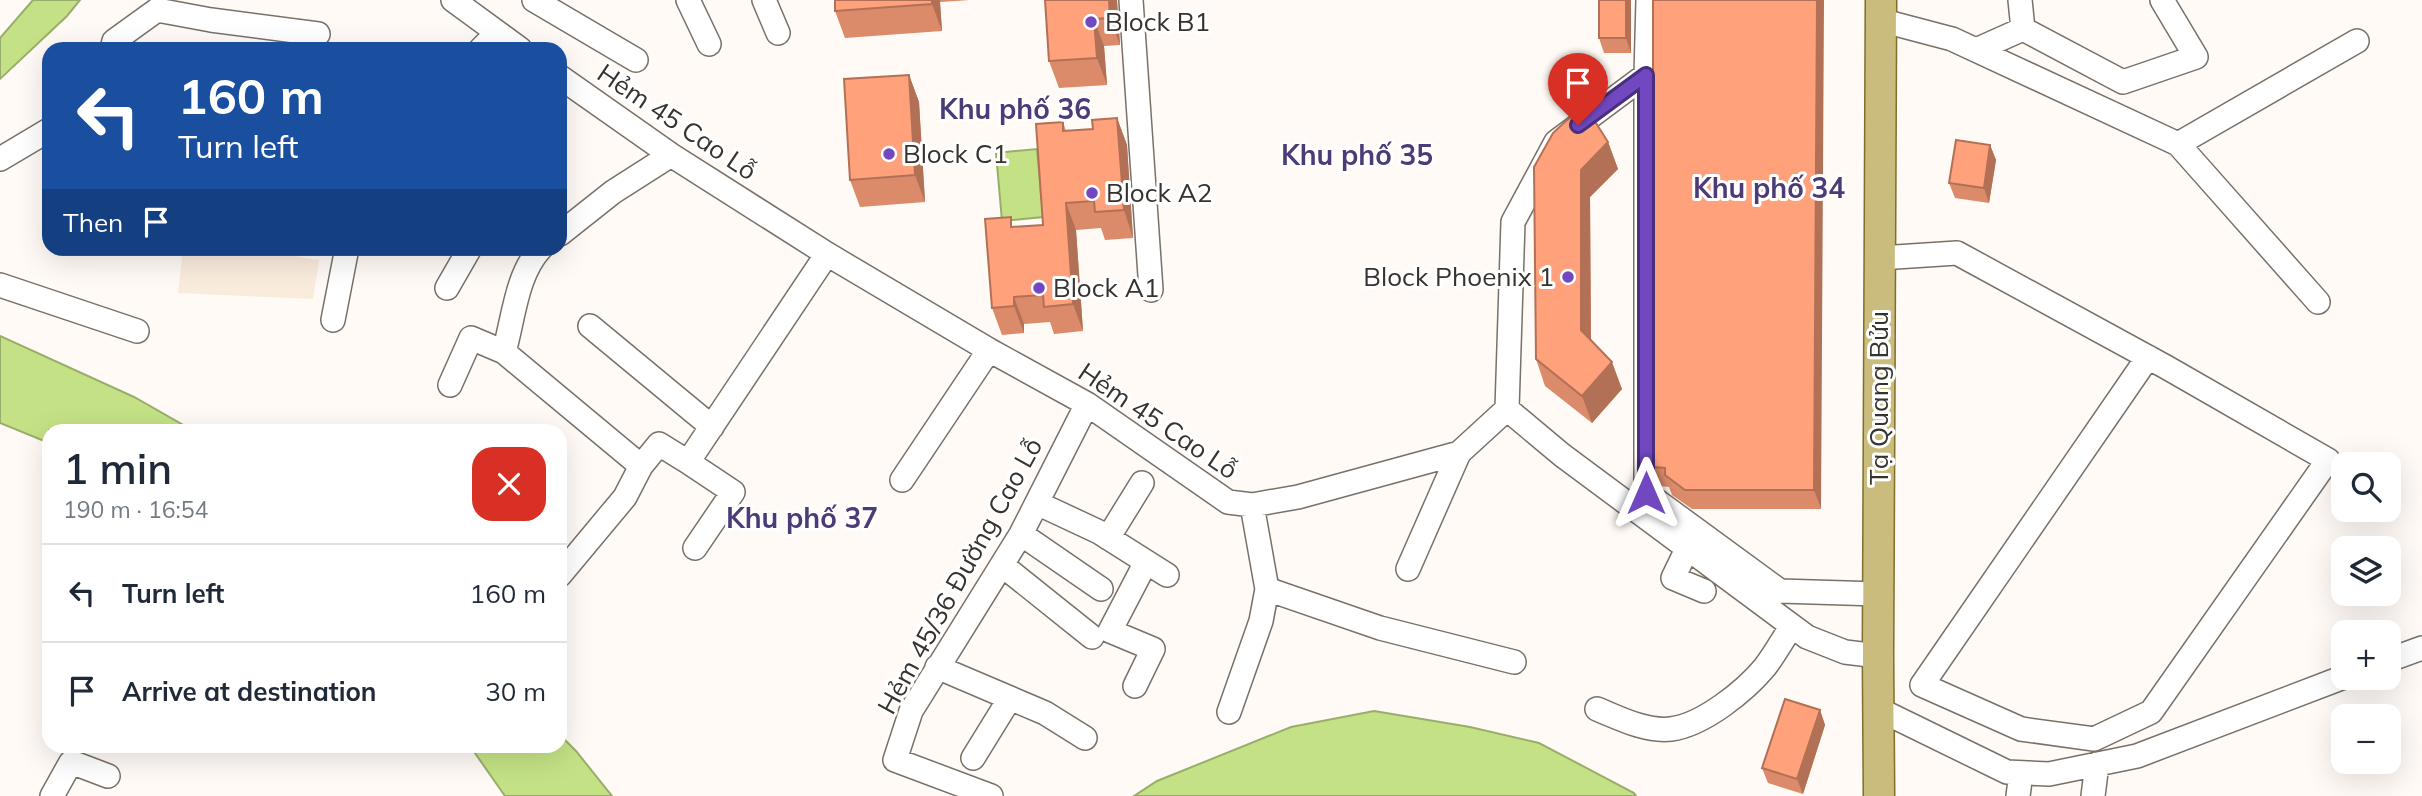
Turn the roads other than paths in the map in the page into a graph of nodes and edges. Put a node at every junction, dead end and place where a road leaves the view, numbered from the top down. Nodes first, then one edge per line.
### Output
1 (453, 0) edge
2 (534, 0) edge
3 (688, 0) edge
4 (764, 0) edge
5 (1130, 0) edge
6 (1647, 0) edge
7 (2020, 0) edge
8 (2162, 0) edge
9 (213, 10) edge
10 (1881, 10) edge
11 (2023, 29) junction
12 (778, 33) dead end
13 (318, 34) dead end
14 (489, 41) edge
15 (2357, 41) dead end
16 (114, 42) edge
17 (709, 44) dead end
18 (1976, 50) junction
19 (636, 60) dead end
20 (1646, 75) junction
21 (567, 87) edge
22 (42, 134) edge
23 (2178, 144) junction
24 (671, 155) junction
25 (0, 159) edge
26 (567, 228) edge
27 (827, 254) junction
28 (345, 256) edge
29 (465, 256) edge
30 (535, 256) edge
31 (1880, 258) junction
32 (0, 285) edge
33 (447, 288) dead end
34 (1151, 290) dead end
35 (2318, 302) dead end
36 (333, 320) dead end
37 (590, 326) dead end
38 (136, 331) dead end
39 (989, 350) junction
40 (504, 352) junction
41 (2148, 357) junction
42 (450, 385) dead end
43 (1087, 404) junction
44 (1507, 409) junction
45 (712, 427) junction
46 (1459, 453) junction
47 (688, 462) junction
48 (641, 466) junction
49 (902, 480) dead end
50 (1142, 483) dead end
51 (1037, 503) junction
52 (1252, 505) junction
53 (1021, 534) junction
54 (1108, 538) junction
55 (1688, 547) junction
56 (695, 548) dead end
57 (1146, 562) junction
58 (1002, 565) junction
59 (567, 567) edge
60 (1408, 569) dead end
61 (1167, 575) dead end
62 (1101, 589) dead end
63 (1267, 589) junction
64 (1704, 591) dead end
65 (1878, 594) junction
66 (1792, 626) junction
67 (1092, 637) dead end
68 (2422, 648) edge
69 (1878, 656) junction
70 (2401, 656) edge
71 (1514, 662) dead end
72 (937, 667) junction
73 (2331, 682) edge
74 (1135, 686) dead end
75 (1010, 698) junction
76 (1597, 709) dead end
77 (1878, 709) junction
78 (1229, 712) dead end
79 (1085, 738) dead end
80 (973, 758) dead end
81 (2097, 764) junction
82 (2021, 773) junction
83 (108, 776) dead end
84 (52, 796) edge
85 (990, 796) edge
86 (1879, 796) edge
87 (2018, 796) edge
88 (2094, 796) edge

1 - 14 lane
2 - 19 lane
3 - 17 lane
4 - 12 lane
5 - 34 lane
6 - 20 lane
7 - 11 lane
8 - 11 lane
9 - 13 lane
9 - 16 lane
10 - 18 lane
10 - 31 main road, Tạ Quang Bửu
11 - 18 lane
15 - 23 lane
18 - 23 lane
20 - 44 lane
20 - 65 lane
21 - 24 lane, Hẻm 45 Cao Lỗ
22 - 25 lane
23 - 35 lane
24 - 26 lane
24 - 27 lane, Hẻm 45 Cao Lỗ
27 - 39 lane, Hẻm 45 Cao Lỗ
27 - 45 lane
28 - 36 lane
29 - 33 lane
30 - 40 lane
31 - 41 lane
31 - 65 main road, Tạ Quang Bửu
32 - 38 lane
37 - 45 lane
39 - 43 lane, Hẻm 45 Cao Lỗ
39 - 49 lane
40 - 42 lane
40 - 48 lane
41 - 41 lane
43 - 51 lane, Hẻm 45/36 Đường Cao Lỗ
43 - 52 lane, Hẻm 45 Cao Lỗ
44 - 46 lane, Hẻm 45 Cao Lỗ
44 - 55 lane
45 - 47 lane
46 - 52 lane, Hẻm 45 Cao Lỗ
46 - 60 lane
47 - 48 lane
47 - 56 lane
48 - 59 lane
50 - 54 lane
51 - 53 lane, Hẻm 45/36 Đường Cao Lỗ
51 - 54 lane
52 - 63 lane
53 - 58 lane, Hẻm 45/36 Đường Cao Lỗ
53 - 62 lane
54 - 57 lane
55 - 64 lane
55 - 66 lane
57 - 61 lane
57 - 74 lane
58 - 67 lane
58 - 72 lane, Hẻm 45/36 Đường Cao Lỗ
63 - 71 lane
63 - 78 lane
65 - 69 main road, Tạ Quang Bửu
66 - 69 lane
66 - 76 lane
68 - 70 lane
69 - 77 main road, Tạ Quang Bửu
72 - 75 lane
72 - 85 lane, Hẻm 45/36 Đường Cao Lỗ
73 - 81 lane
75 - 79 lane
75 - 80 lane
77 - 82 lane
77 - 86 main road, Tạ Quang Bửu
81 - 82 lane
81 - 88 lane
82 - 87 lane
83 - 84 lane

